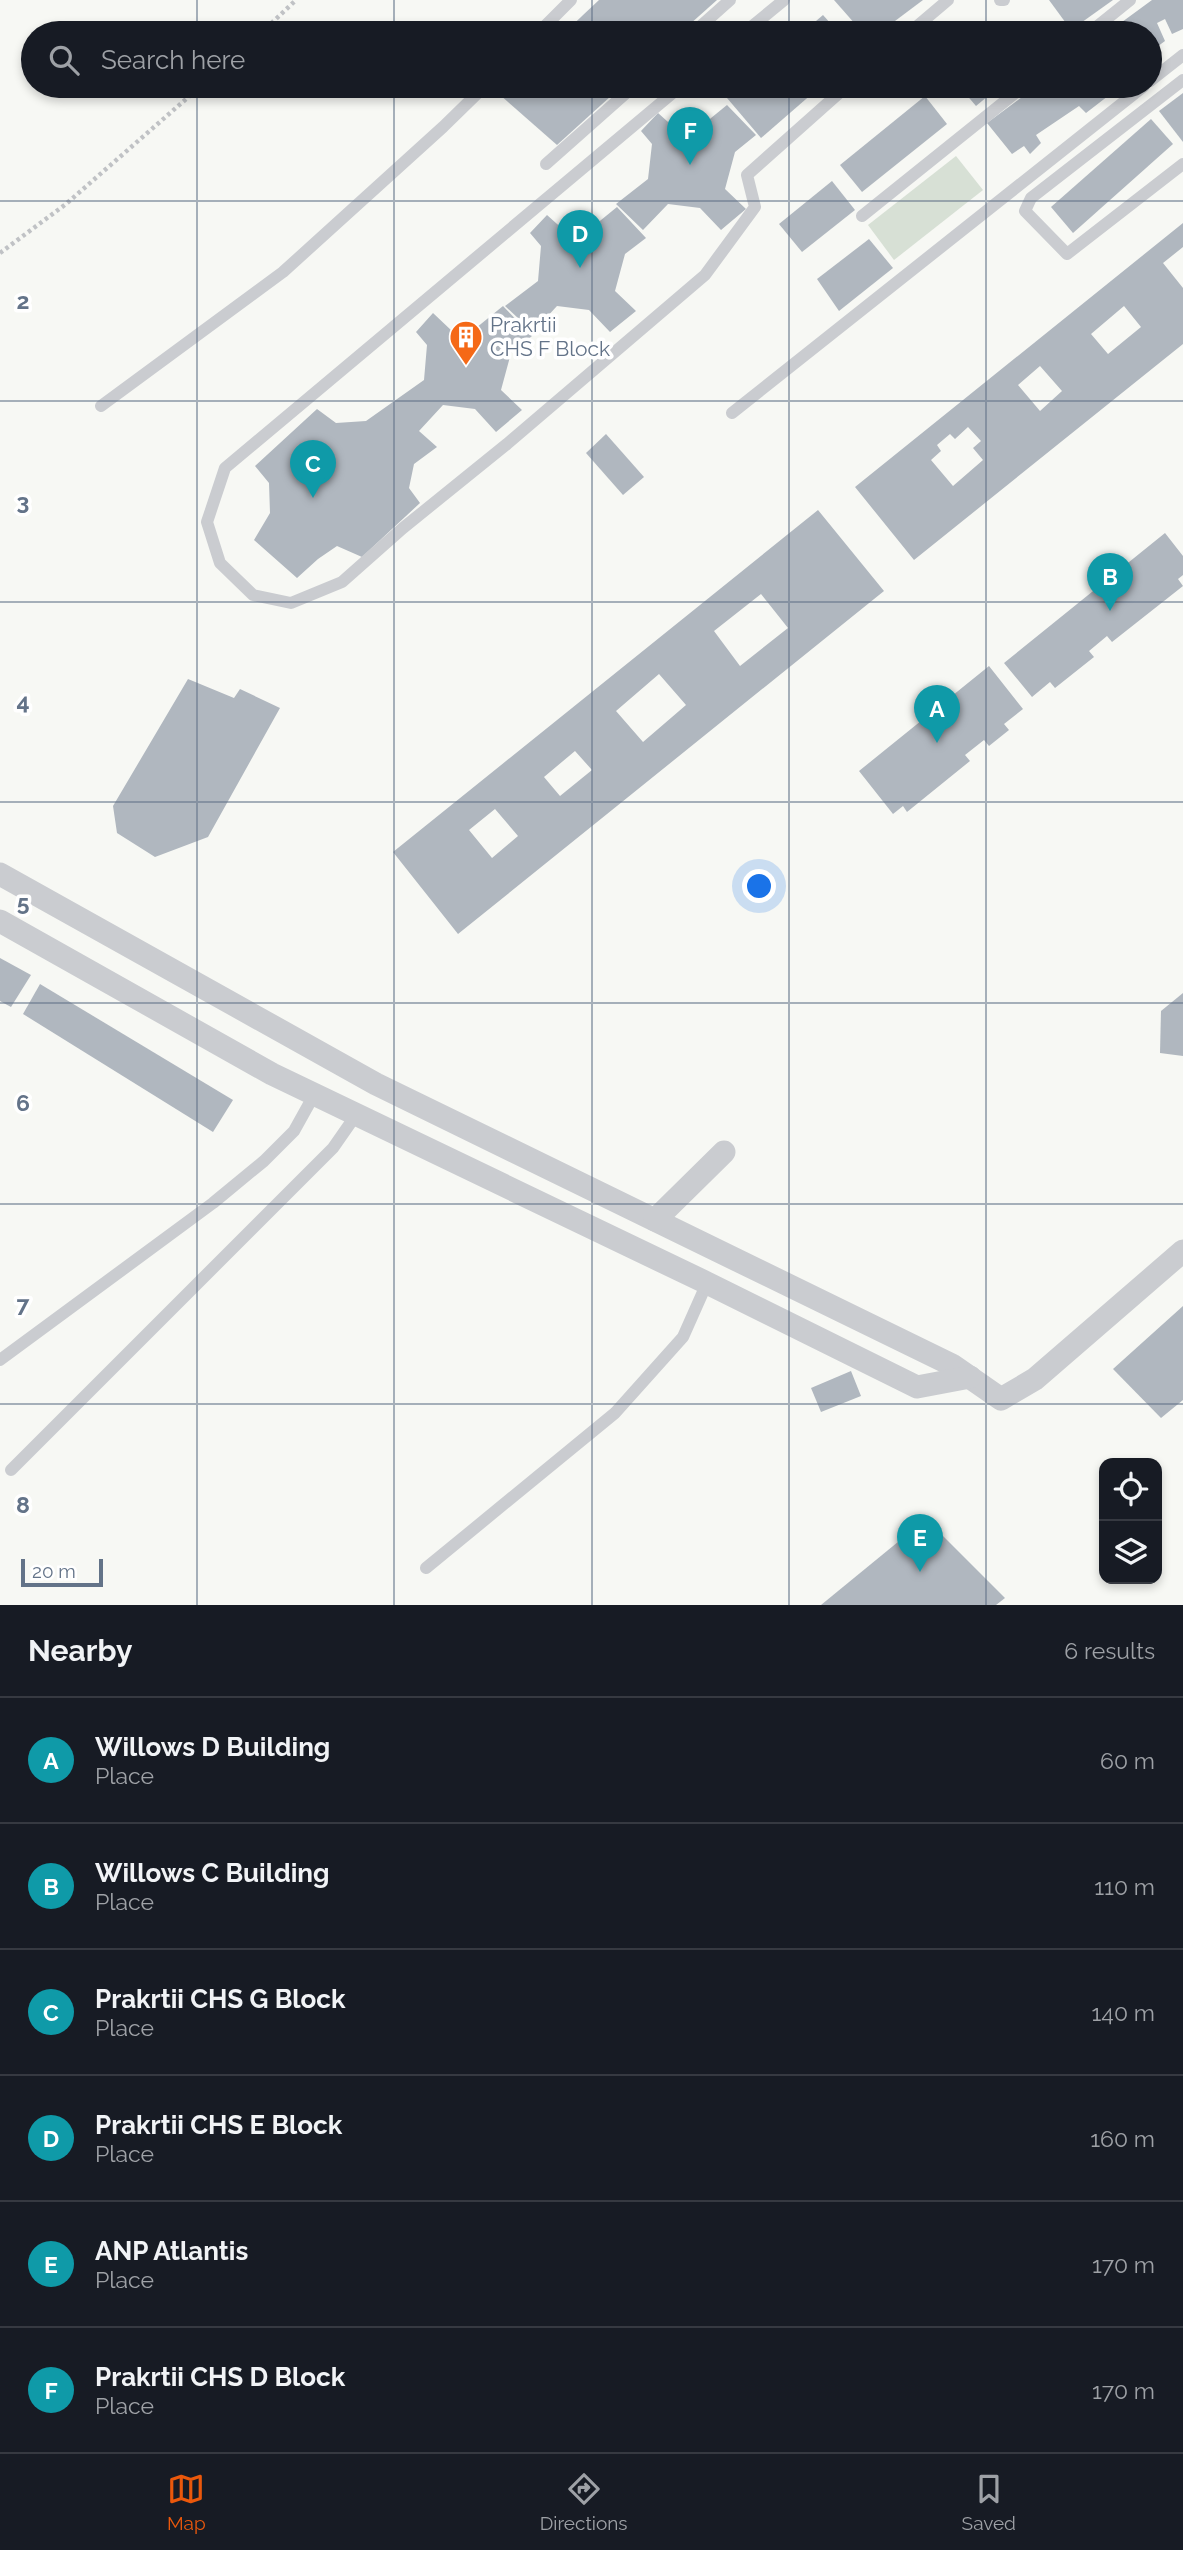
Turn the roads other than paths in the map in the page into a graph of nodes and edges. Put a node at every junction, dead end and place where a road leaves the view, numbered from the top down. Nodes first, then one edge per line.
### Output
1 (571, 0) edge
2 (730, 0) edge
3 (783, 0) edge
4 (948, 0) edge
5 (1130, 0) edge
6 (550, 21) edge
7 (706, 21) edge
8 (758, 21) edge
9 (923, 21) edge
10 (1104, 21) edge
11 (1183, 55) edge
12 (1162, 72) edge
13 (1183, 80) edge
14 (1162, 96) edge
15 (473, 98) edge
16 (620, 98) edge
17 (667, 98) edge
18 (834, 98) edge
19 (1009, 98) edge
20 (1129, 98) edge
21 (1160, 98) edge
22 (546, 164) dead end
23 (1183, 164) edge
24 (862, 216) dead end
25 (101, 406) dead end
26 (732, 413) dead end
27 (0, 874) edge
28 (0, 921) edge
29 (314, 1095) junction
30 (356, 1115) junction
31 (724, 1152) dead end
32 (655, 1220) junction
33 (1183, 1251) edge
34 (706, 1283) junction
35 (0, 1360) edge
36 (970, 1377) junction
37 (11, 1470) dead end
38 (426, 1568) dead end

1 - 6 lane
2 - 7 lane
3 - 8 lane
4 - 9 lane
5 - 10 lane
11 - 12 lane
13 - 14 lane
15 - 25 lane
16 - 22 lane
17 - 18 lane
19 - 24 lane
20 - 26 lane
21 - 23 lane
27 - 32 street
28 - 29 street
29 - 30 street
29 - 35 lane
30 - 34 street
30 - 37 lane
31 - 32 street
32 - 36 street
33 - 36 street
34 - 36 street
34 - 38 lane

